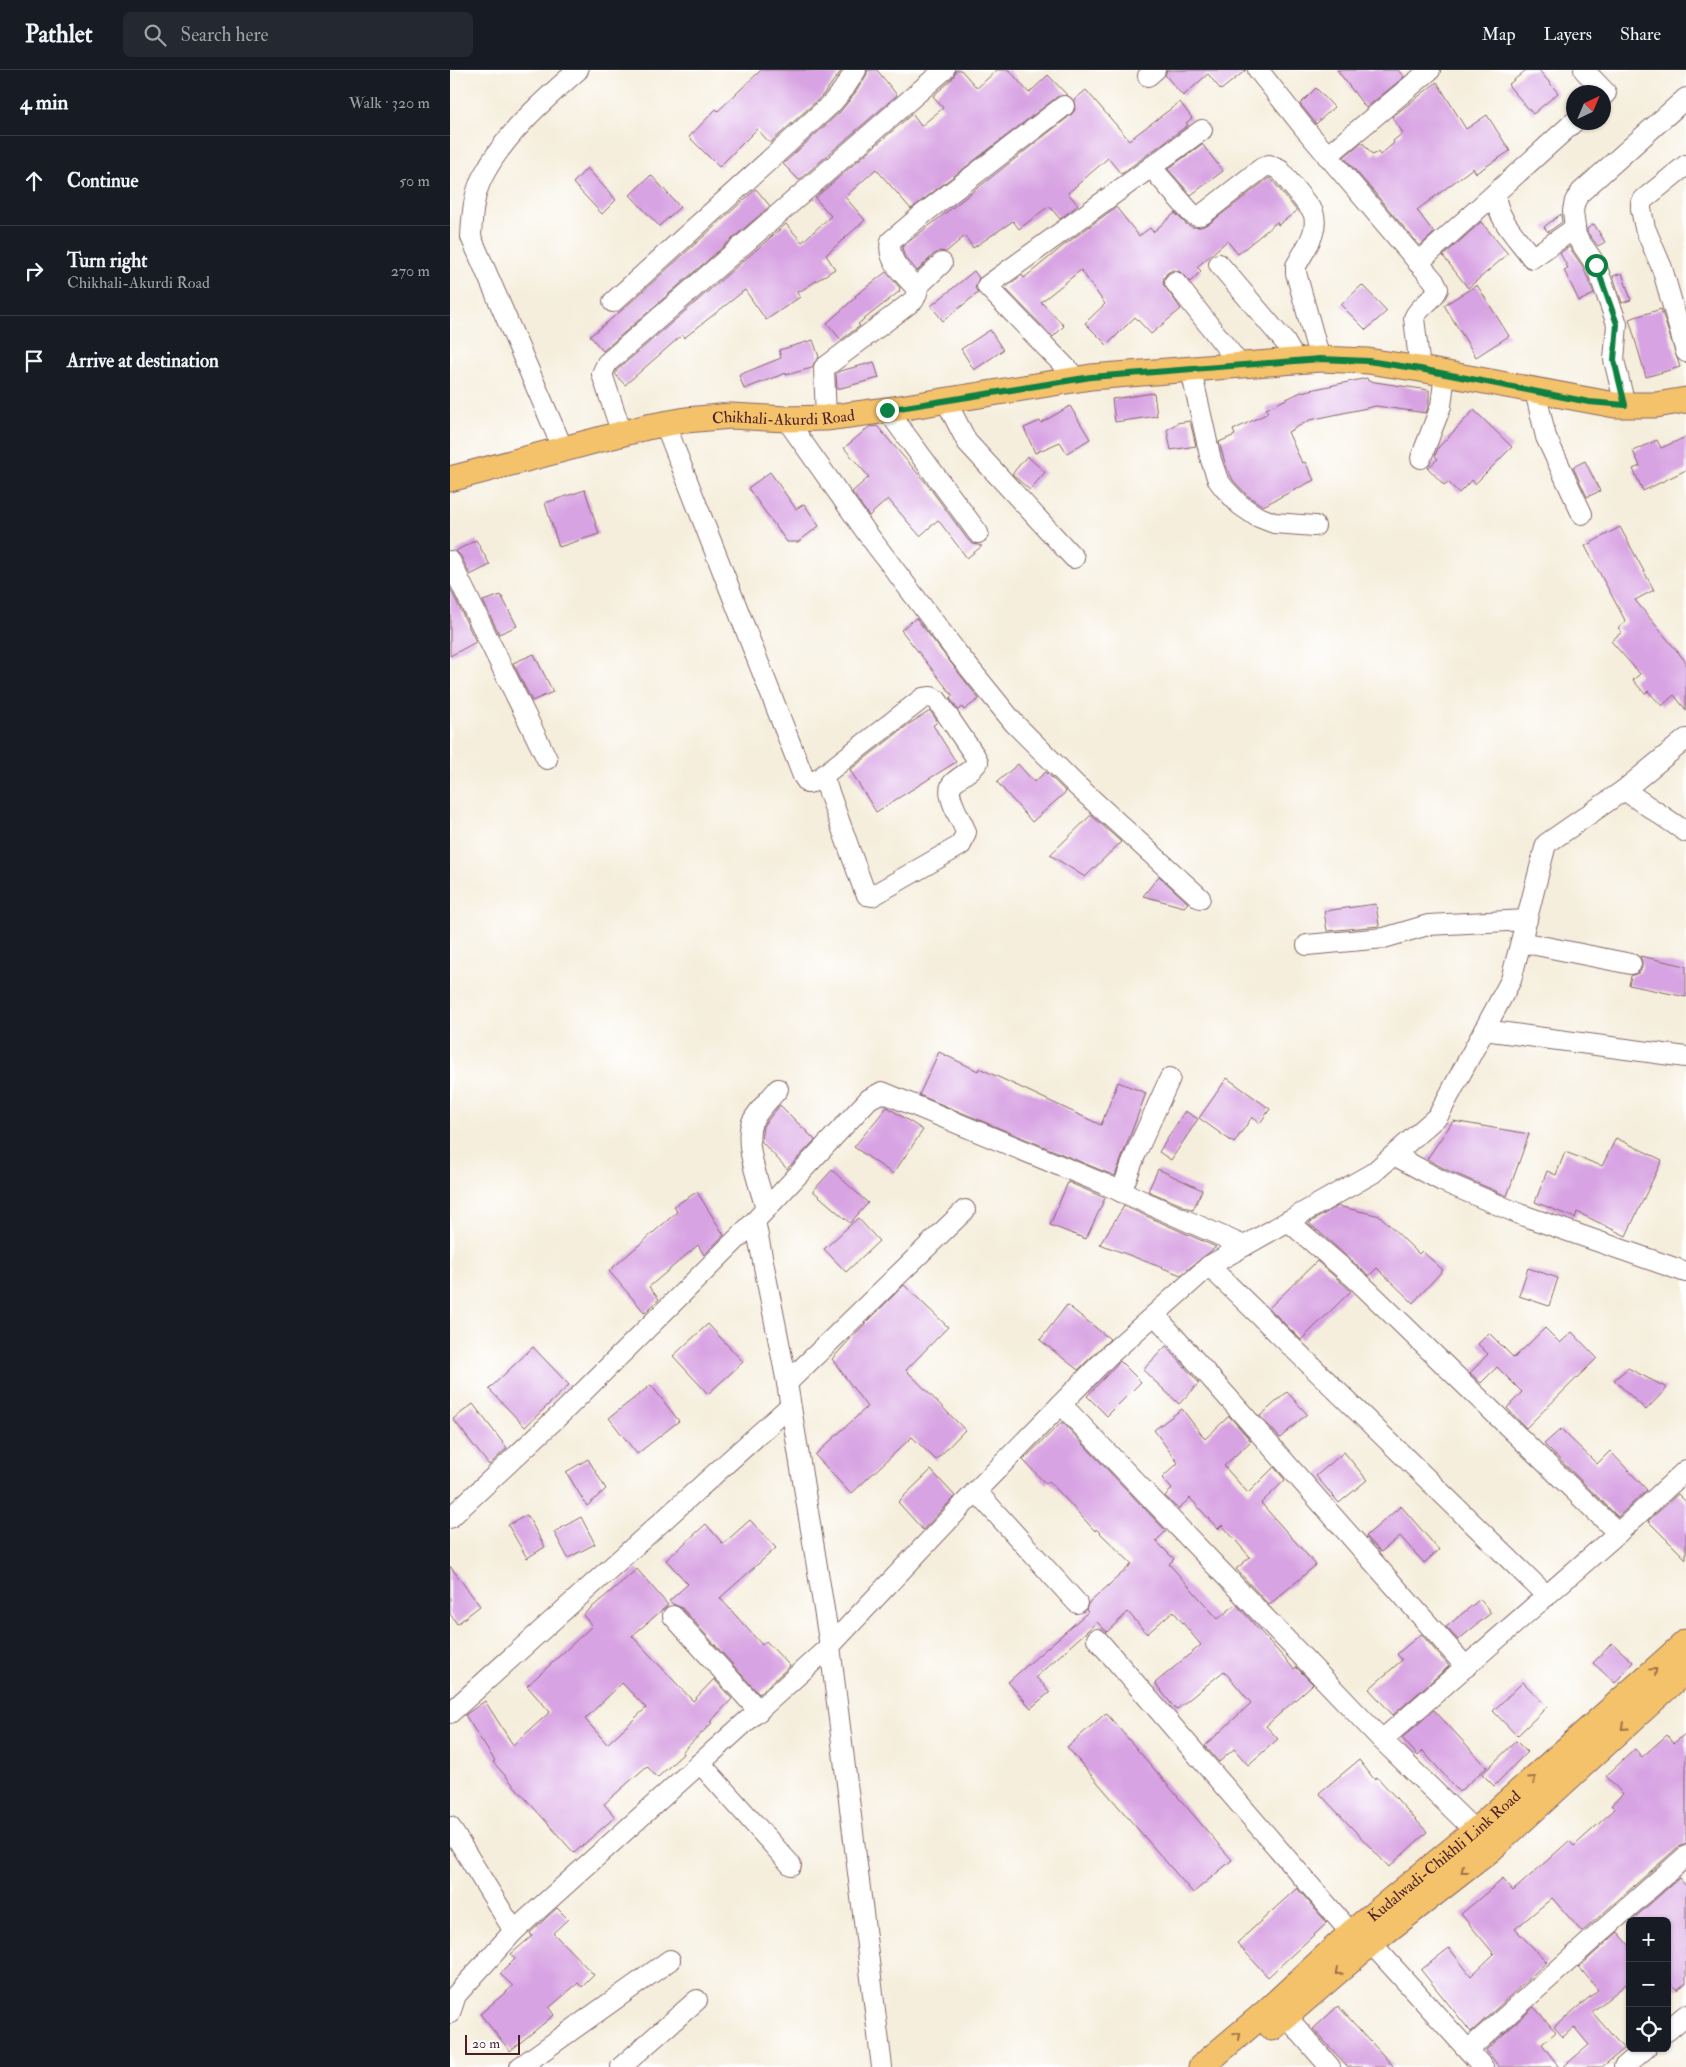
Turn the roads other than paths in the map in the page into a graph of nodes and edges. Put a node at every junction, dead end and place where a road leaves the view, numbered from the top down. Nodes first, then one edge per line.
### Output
1 (578, 70) edge
2 (856, 70) edge
3 (944, 70) edge
4 (1258, 70) edge
5 (1430, 70) edge
6 (1584, 70) edge
7 (1598, 85) edge
8 (1686, 98) edge
9 (1064, 106) dead end
10 (1566, 129) edge
11 (1202, 130) dead end
12 (1327, 156) junction
13 (1686, 165) edge
14 (1152, 167) junction
15 (1496, 194) junction
16 (1575, 228) junction
17 (942, 263) dead end
18 (1418, 263) junction
19 (1219, 264) dead end
20 (1175, 282) dead end
21 (916, 288) junction
22 (614, 302) dead end
23 (1686, 352) edge
24 (1308, 360) junction
25 (1242, 366) junction
26 (1420, 369) junction
27 (1191, 370) junction
28 (1445, 373) junction
29 (1077, 379) junction
30 (1535, 391) junction
31 (1686, 400) edge
32 (946, 401) junction
33 (1625, 405) junction
34 (887, 410) junction
35 (826, 418) junction
36 (786, 419) junction
37 (665, 424) junction
38 (622, 434) junction
39 (563, 450) junction
40 (1421, 458) dead end
41 (450, 479) edge
42 (1582, 514) dead end
43 (1315, 526) dead end
44 (978, 533) dead end
45 (1074, 558) dead end
46 (450, 561) edge
47 (1686, 739) edge
48 (547, 759) dead end
49 (823, 776) junction
50 (1624, 790) junction
51 (1686, 832) edge
52 (1200, 898) dead end
53 (1526, 920) junction
54 (1521, 942) junction
55 (1307, 945) dead end
56 (1631, 964) dead end
57 (1484, 1030) junction
58 (1686, 1057) edge
59 (1170, 1078) dead end
60 (778, 1089) dead end
61 (1394, 1155) junction
62 (1121, 1192) junction
63 (965, 1210) dead end
64 (760, 1215) junction
65 (1288, 1221) junction
66 (1244, 1246) junction
67 (1209, 1266) junction
68 (1686, 1272) edge
69 (1154, 1315) junction
70 (787, 1383) junction
71 (1061, 1404) junction
72 (790, 1406) junction
73 (1686, 1470) edge
74 (976, 1491) junction
75 (450, 1518) edge
76 (1618, 1533) junction
77 (1547, 1596) junction
78 (1077, 1603) dead end
79 (673, 1616) dead end
80 (1097, 1639) dead end
81 (1686, 1642) edge
82 (830, 1646) junction
83 (1466, 1667) junction
84 (1686, 1670) edge
85 (758, 1711) junction
86 (450, 1713) edge
87 (1382, 1740) junction
88 (700, 1763) junction
89 (450, 1827) edge
90 (1482, 1840) junction
91 (1686, 1856) edge
92 (791, 1866) dead end
93 (514, 1930) junction
94 (1361, 1938) junction
95 (670, 1960) dead end
96 (697, 2000) dead end
97 (450, 2013) edge
98 (1686, 2015) edge
99 (1286, 2016) junction
100 (1671, 2028) edge
101 (1468, 2050) junction
102 (1641, 2052) edge
103 (520, 2067) edge
104 (621, 2067) edge
105 (882, 2067) edge
106 (1201, 2067) edge
107 (1228, 2067) edge
108 (1330, 2067) edge
109 (1483, 2067) edge
110 (1624, 2067) edge

1 - 39 street
2 - 22 street
3 - 38 street
4 - 12 street
5 - 12 street
6 - 7 street
8 - 16 street
9 - 21 street
10 - 15 street
11 - 14 street
12 - 18 street
13 - 23 street
14 - 24 street
14 - 29 street
15 - 16 street
15 - 18 street
16 - 33 street
17 - 21 street
18 - 26 street
19 - 24 street
20 - 25 street
21 - 35 street
24 - 25 main road, Chikhali-Akurdi Road
24 - 26 main road, Chikhali-Akurdi Road
25 - 27 main road, Chikhali-Akurdi Road
26 - 28 main road, Chikhali-Akurdi Road
27 - 29 main road, Chikhali-Akurdi Road
27 - 43 street
28 - 30 main road, Chikhali-Akurdi Road
28 - 40 street
29 - 32 main road, Chikhali-Akurdi Road
30 - 33 main road, Chikhali-Akurdi Road
30 - 42 street
31 - 33 main road, Chikhali-Akurdi Road
32 - 34 main road, Chikhali-Akurdi Road
32 - 45 street
34 - 35 main road, Chikhali-Akurdi Road
34 - 44 street
35 - 36 main road, Chikhali-Akurdi Road
36 - 37 main road, Chikhali-Akurdi Road
36 - 52 street
37 - 38 main road, Chikhali-Akurdi Road
37 - 49 street
38 - 39 main road, Chikhali-Akurdi Road
39 - 41 main road, Chikhali-Akurdi Road
46 - 48 street
47 - 50 street
49 - 49 street
50 - 51 street
50 - 53 street
53 - 54 street
53 - 55 street
54 - 56 street
54 - 57 street
57 - 58 street
57 - 61 street
59 - 62 street
60 - 64 street
61 - 65 street
61 - 68 street
62 - 64 street
62 - 66 street
63 - 70 street
64 - 70 street
64 - 75 street
65 - 66 street
65 - 76 street
66 - 67 street
67 - 69 street
67 - 77 street
69 - 71 street
69 - 83 street
70 - 72 street
71 - 74 street
71 - 87 street
72 - 82 street
72 - 86 street
73 - 76 street
74 - 78 street
74 - 82 street
76 - 77 street
77 - 83 street
79 - 85 street
80 - 94 street
90 -> 81 main road, Kudalwadi-Chikhli Link Road
82 - 85 street
82 - 105 street
83 - 87 street
84 -> 90 main road, Kudalwadi-Chikhli Link Road
85 - 88 street
87 - 90 street
88 - 92 street
88 - 93 street
89 - 93 street
90 - 94 main road, Kudalwadi-Chikhli Link Road
91 - 101 street
93 - 97 street
94 -> 99 main road, Kudalwadi-Chikhli Link Road
94 - 101 street
106 -> 94 main road, Kudalwadi-Chikhli Link Road
95 - 103 street
96 - 104 street
98 - 100 street
99 - 107 main road, Kudalwadi-Chikhli Link Road
99 - 108 street
101 - 109 street
102 - 110 street

